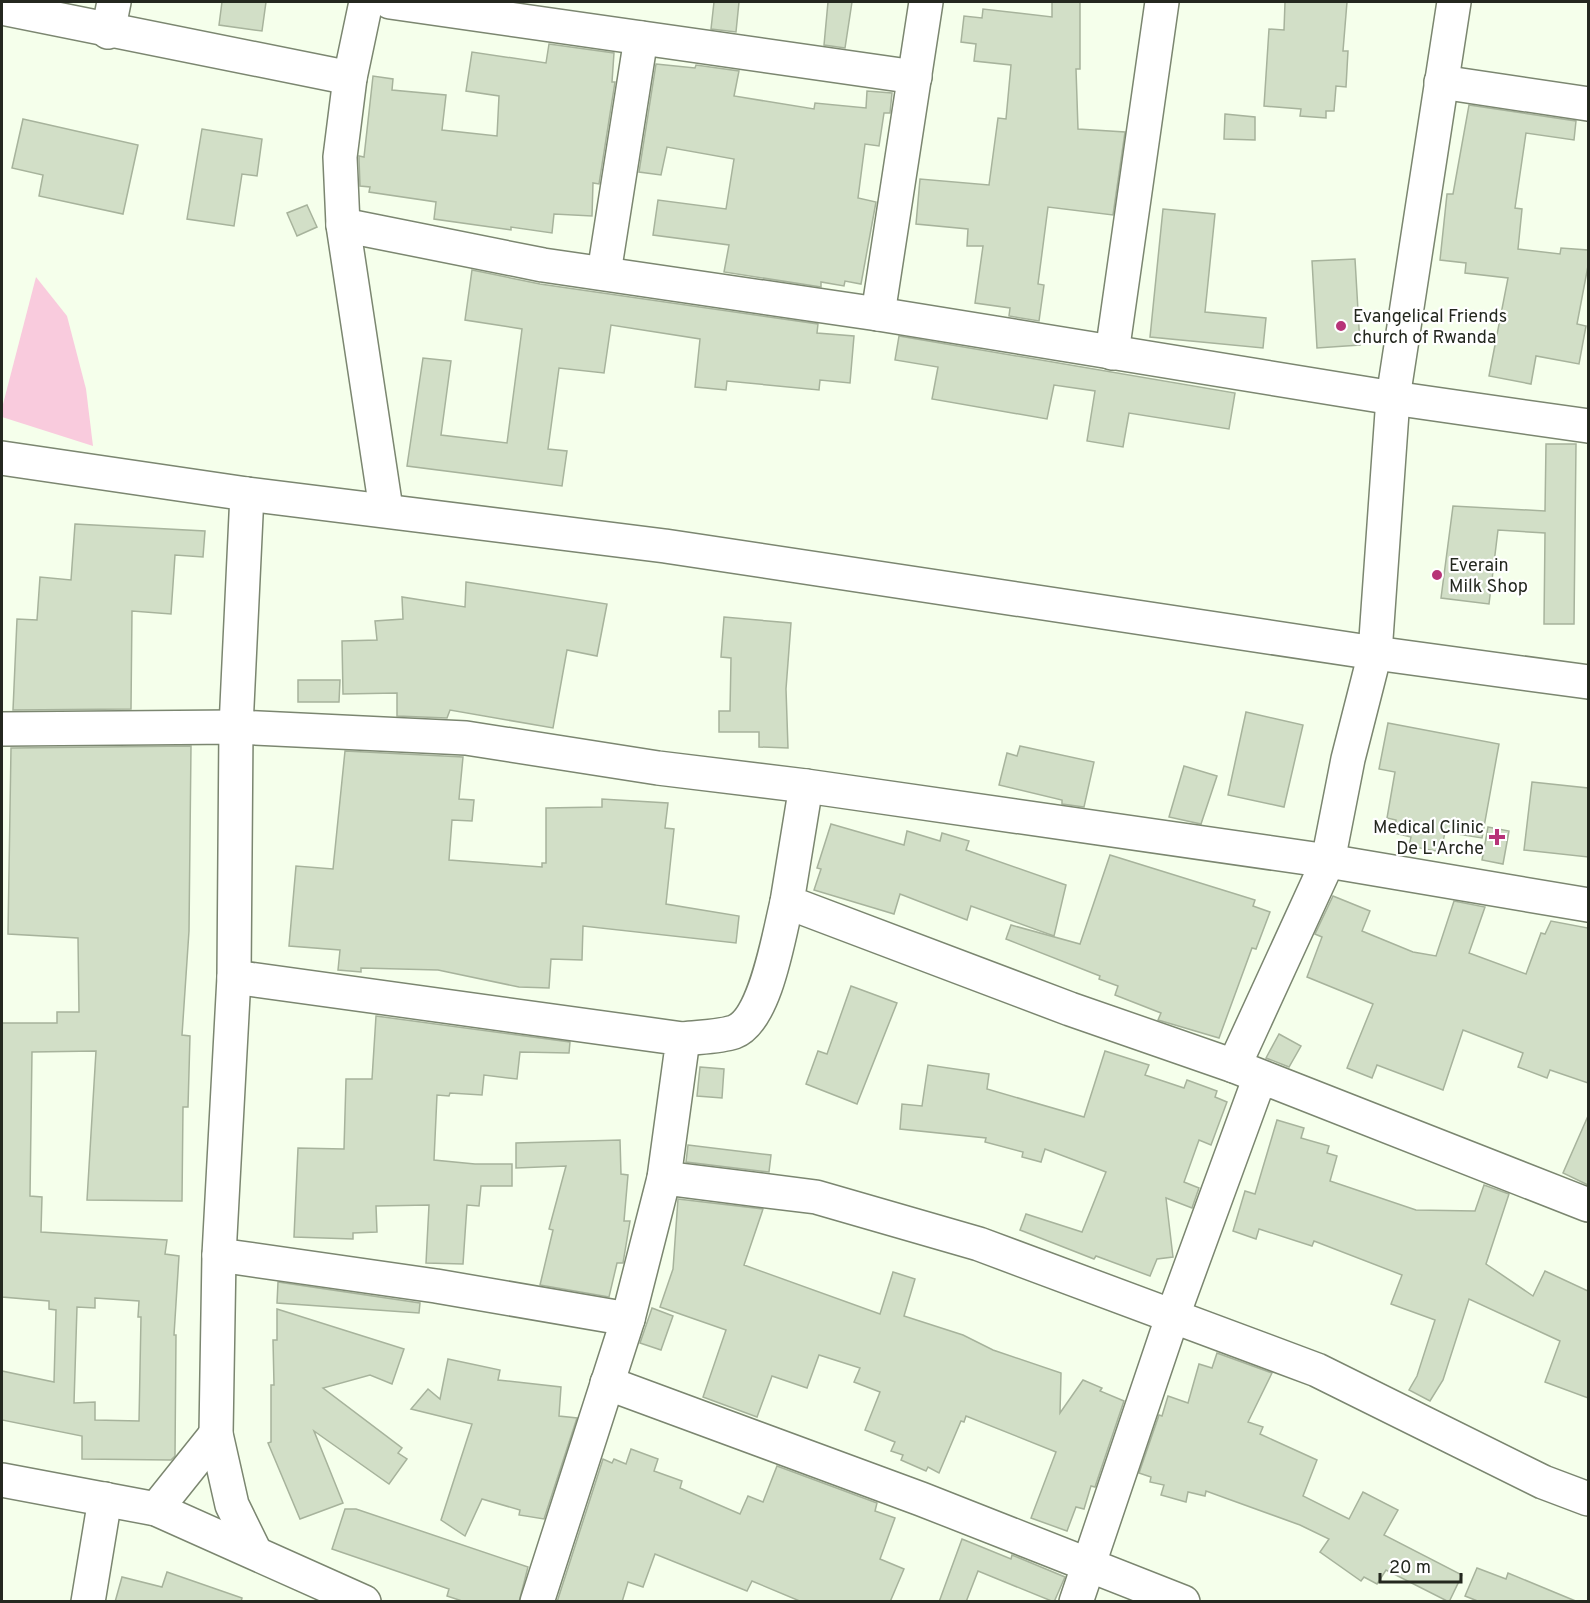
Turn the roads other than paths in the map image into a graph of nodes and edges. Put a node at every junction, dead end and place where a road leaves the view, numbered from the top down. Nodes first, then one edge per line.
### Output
1 (366, 2) edge
2 (390, 2) edge
3 (926, 2) edge
4 (1162, 2) edge
5 (1454, 2) edge
6 (2, 9) edge
7 (111, 17) edge
8 (641, 38) junction
9 (915, 77) junction
10 (350, 78) junction
11 (1441, 82) junction
12 (1588, 104) edge
13 (343, 225) junction
14 (604, 273) junction
15 (878, 314) junction
16 (1112, 353) junction
17 (1393, 398) junction
18 (1588, 426) edge
19 (2, 458) edge
20 (247, 494) junction
21 (386, 509) junction
22 (1375, 653) junction
23 (1588, 682) edge
24 (236, 727) junction
25 (2, 729) edge
26 (806, 786) junction
27 (1328, 861) junction
28 (787, 902) junction
29 (1588, 905) edge
30 (234, 977) junction
31 (683, 1039) junction
32 (1247, 1071) junction
33 (664, 1178) junction
34 (1588, 1205) edge
35 (219, 1255) junction
36 (1173, 1316) junction
37 (628, 1319) junction
38 (607, 1383) junction
39 (216, 1434) junction
40 (2, 1480) edge
41 (105, 1498) junction
42 (1588, 1499) edge
43 (156, 1509) junction
44 (255, 1552) junction
45 (1089, 1563) junction
46 (88, 1602) edge
47 (364, 1602) edge
48 (537, 1602) edge
49 (1076, 1602) edge
50 (1184, 1602) edge

1 - 10 street
2 - 8 street
3 - 9 street
4 - 16 street
5 - 11 street
6 - 7 street
7 - 10 street
8 - 9 street
8 - 14 street
9 - 15 street
10 - 13 street
11 - 12 street
11 - 17 street
13 - 14 street
13 - 21 street
14 - 15 street
15 - 16 street
16 - 17 street
17 - 18 street
17 - 22 street
19 - 20 street
20 - 21 street
20 - 24 street
21 - 22 street
22 - 23 street
22 - 27 street
24 - 25 street
24 - 26 street
24 - 30 street
26 - 27 street
26 - 28 street
27 - 29 street
27 - 32 street
28 - 31 street
28 - 32 street
30 - 31 street
30 - 35 street
31 - 33 street
32 - 34 street
32 - 36 street
33 - 36 street
33 - 37 street
35 - 37 street
35 - 39 street
36 - 42 street
36 - 45 street
37 - 38 street
38 - 45 street
38 - 48 street
39 - 43 street
39 - 44 street
40 - 41 street
41 - 43 street
41 - 46 street
43 - 44 street
44 - 47 street
45 - 49 street
45 - 50 street

